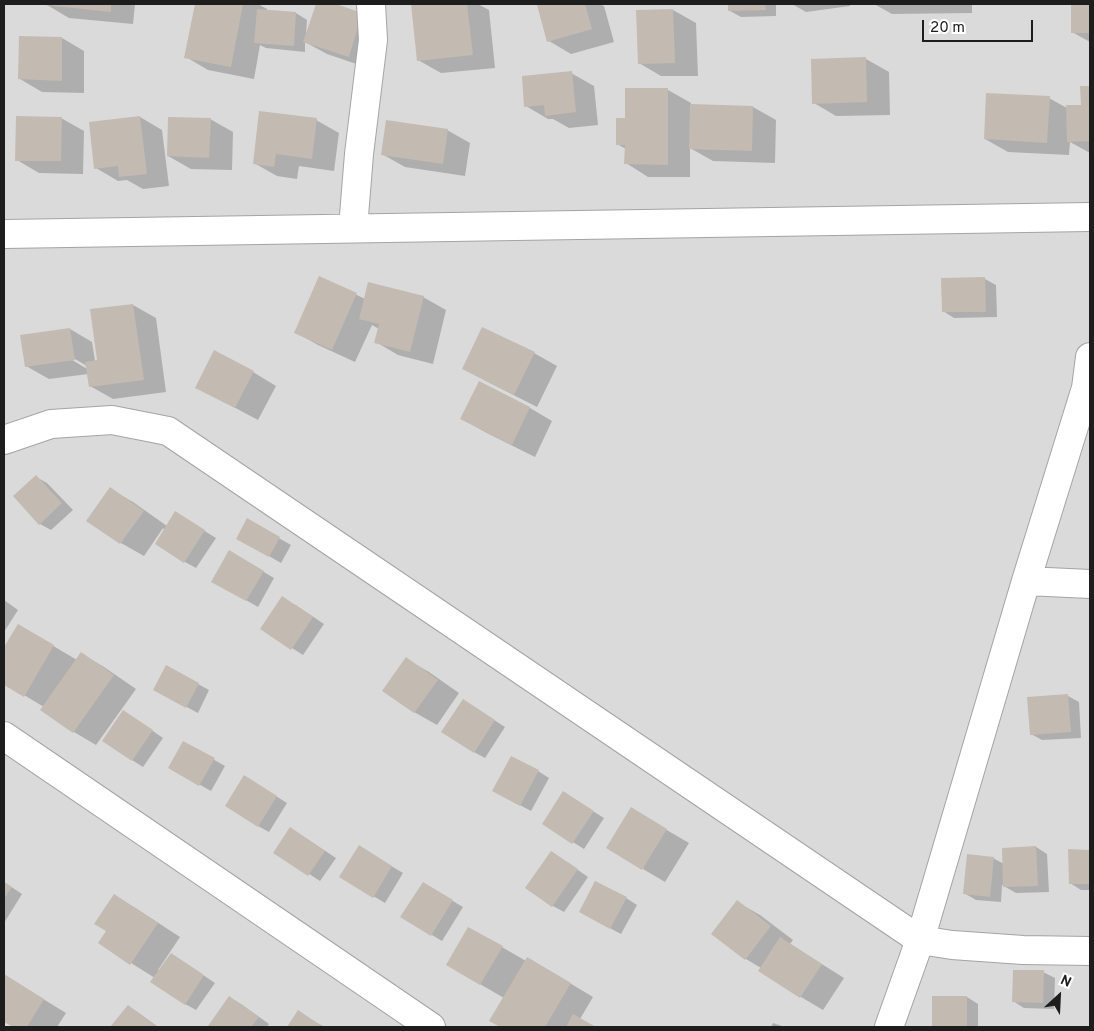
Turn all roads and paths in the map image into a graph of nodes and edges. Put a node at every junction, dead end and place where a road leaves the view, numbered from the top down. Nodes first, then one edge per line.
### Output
1 (371, 4) edge
2 (1090, 217) edge
3 (352, 228) junction
4 (4, 234) edge
5 (1090, 357) edge
6 (4, 440) edge
7 (1026, 581) junction
8 (1090, 584) edge
9 (4, 736) edge
10 (920, 940) junction
11 (1090, 951) edge
12 (431, 1027) edge
13 (889, 1027) edge

1 - 3 street
2 - 3 street
3 - 4 street
5 - 7 street
6 - 10 street
7 - 8 street
7 - 10 street
9 - 12 street
10 - 11 street
10 - 13 street

